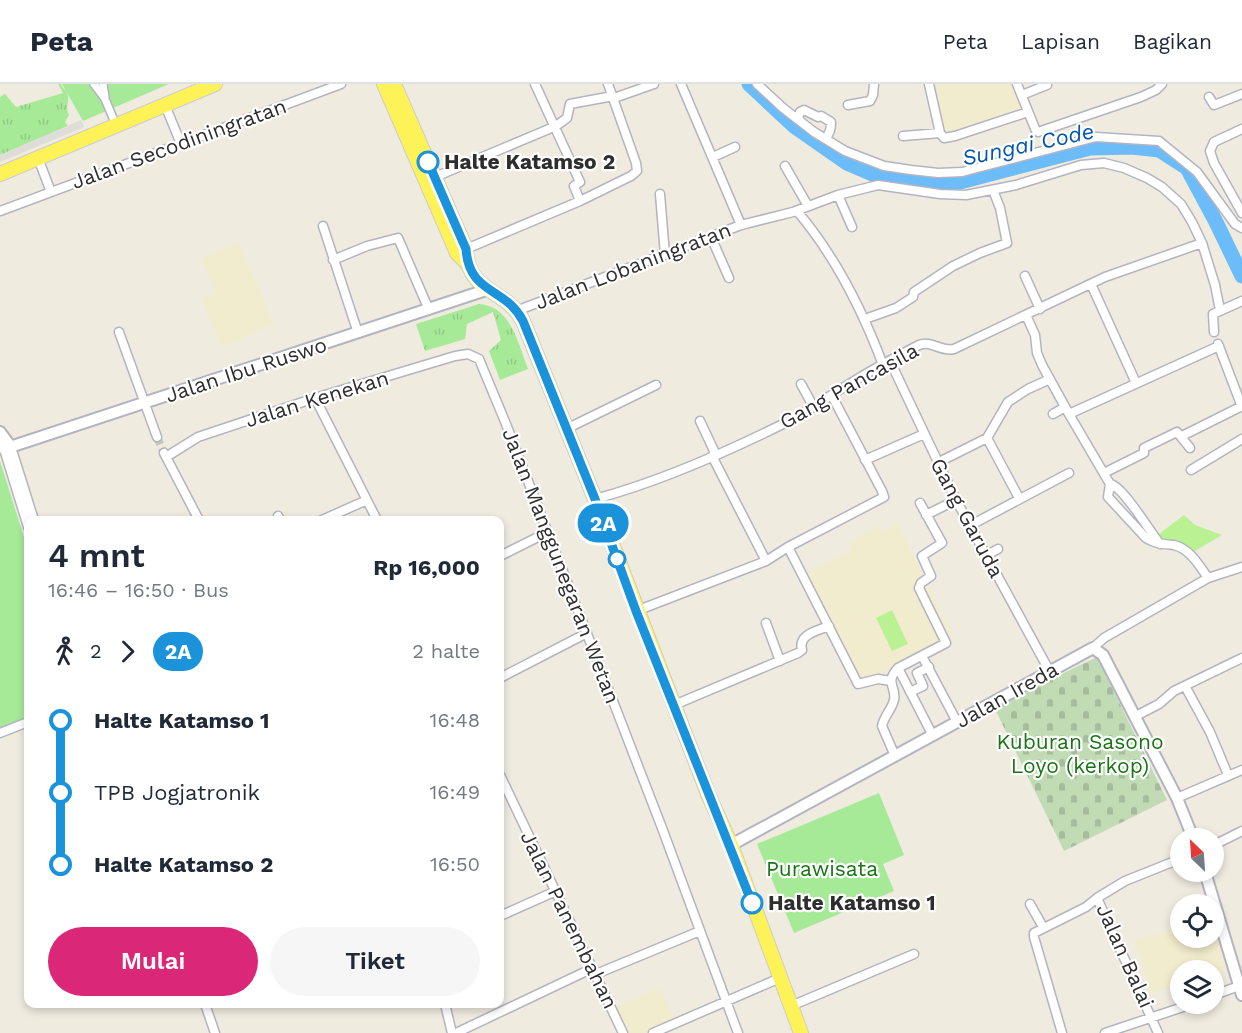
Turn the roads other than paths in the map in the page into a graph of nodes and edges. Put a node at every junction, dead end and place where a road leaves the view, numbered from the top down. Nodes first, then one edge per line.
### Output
1 (94, 84) edge
2 (104, 84) edge
3 (192, 84) edge
4 (215, 84) edge
5 (341, 84) edge
6 (384, 84) edge
7 (394, 84) edge
8 (536, 84) edge
9 (654, 84) edge
10 (681, 84) edge
11 (757, 84) edge
12 (874, 84) edge
13 (929, 84) edge
14 (1017, 84) edge
15 (1162, 84) edge
16 (1047, 85) edge
17 (640, 86) edge
18 (612, 92) edge
19 (1242, 94) edge
20 (1022, 95) junction
21 (1209, 97) dead end
22 (105, 99) junction
23 (165, 105) junction
24 (848, 105) dead end
25 (1028, 112) junction
26 (113, 118) junction
27 (798, 119) junction
28 (556, 126) junction
29 (1242, 129) edge
30 (939, 133) junction
31 (903, 136) dead end
32 (825, 139) junction
33 (181, 144) junction
34 (735, 147) dead end
35 (38, 158) junction
36 (713, 158) junction
37 (0, 166) edge
38 (785, 166) dead end
39 (0, 174) edge
40 (435, 177) junction
41 (993, 190) junction
42 (51, 192) junction
43 (660, 194) dead end
44 (838, 195) junction
45 (580, 201) junction
46 (808, 206) junction
47 (0, 211) edge
48 (797, 211) junction
49 (1242, 213) edge
50 (741, 225) junction
51 (323, 226) dead end
52 (852, 227) dead end
53 (1242, 228) edge
54 (711, 237) junction
55 (1202, 243) junction
56 (665, 255) junction
57 (467, 256) junction
58 (333, 260) junction
59 (1025, 276) dead end
60 (729, 278) dead end
61 (1091, 284) junction
62 (489, 290) junction
63 (1242, 302) edge
64 (1041, 309) junction
65 (1222, 309) junction
66 (429, 310) junction
67 (516, 310) junction
68 (1026, 315) junction
69 (866, 319) junction
70 (119, 332) dead end
71 (1214, 332) dead end
72 (358, 333) junction
73 (473, 355) joint
74 (886, 363) junction
75 (1050, 379) junction
76 (1136, 383) junction
77 (801, 384) dead end
78 (656, 385) dead end
79 (832, 396) junction
80 (315, 398) junction
81 (145, 403) junction
82 (813, 406) junction
83 (1242, 406) edge
84 (1067, 410) junction
85 (1053, 414) dead end
86 (700, 421) dead end
87 (566, 429) junction
88 (0, 432) edge
89 (924, 434) junction
90 (1182, 436) junction
91 (157, 437) tunnel mouth
92 (987, 438) junction
93 (1242, 439) edge
94 (5, 446) edge
95 (1190, 448) dead end
96 (714, 456) junction
97 (865, 460) junction
98 (937, 463) junction
99 (1191, 470) dead end
100 (1069, 472) dead end
101 (1104, 473) junction
102 (1110, 484) junction
103 (1019, 498) junction
104 (595, 499) junction
105 (367, 500) junction
106 (956, 500) junction
107 (920, 503) dead end
108 (926, 515) junction
109 (25, 516) edge
110 (32, 516) edge
111 (197, 516) edge
112 (331, 516) edge
113 (375, 516) edge
114 (971, 525) junction
115 (548, 532) junction
116 (1160, 544) junction
117 (788, 547) junction
118 (998, 549) dead end
119 (504, 554) edge
120 (987, 555) junction
121 (766, 561) junction
122 (1242, 567) edge
123 (1208, 578) junction
124 (636, 611) junction
125 (766, 623) dead end
126 (829, 626) junction
127 (587, 633) junction
128 (1093, 648) junction
129 (922, 656) junction
130 (1242, 658) edge
131 (780, 661) junction
132 (929, 667) junction
133 (898, 668) junction
134 (1050, 672) junction
135 (504, 676) edge
136 (891, 681) junction
137 (1185, 686) junction
138 (910, 692) junction
139 (674, 705) junction
140 (1134, 717) junction
141 (957, 722) junction
142 (24, 723) edge
143 (0, 732) edge
144 (933, 736) junction
145 (895, 756) junction
146 (1242, 770) edge
147 (1228, 775) junction
148 (504, 783) edge
149 (1177, 798) junction
150 (1189, 828) edge
151 (1242, 831) edge
152 (1224, 839) edge
153 (730, 845) junction
154 (1170, 864) edge
155 (1208, 882) edge
156 (556, 891) junction
157 (1097, 897) junction
158 (1030, 904) dead end
159 (504, 914) edge
160 (1043, 927) junction
161 (700, 931) junction
162 (914, 954) dead end
163 (595, 971) junction
164 (780, 978) junction
165 (1241, 989) edge
166 (1224, 993) edge
167 (726, 1002) junction
168 (791, 1006) junction
169 (206, 1008) edge
170 (446, 1008) edge
171 (1170, 1012) edge
172 (1152, 1018) junction
173 (215, 1033) edge
174 (454, 1033) edge
175 (623, 1033) edge
176 (652, 1033) edge
177 (738, 1033) edge
178 (801, 1033) edge
179 (1062, 1033) edge
180 (1105, 1033) edge
181 (1158, 1033) edge

1 - 22 street
2 - 22 street
3 - 26 main road
4 - 23 main road
5 - 33 street, Jalan Secodiningratan
6 - 57 main road
7 - 40 main road
8 - 28 street
9 - 17 street
10 - 36 street, Jalan Lobaningratan
11 - 27 street
12 - 24 street
13 - 30 street
14 - 20 street
15 - 25 street
16 - 20 street
17 - 18 street
18 - 28 street
18 - 45 street
19 - 21 street
20 - 25 street
22 - 26 street
23 - 33 street
23 - 35 main road
25 - 30 street
26 - 37 main road
27 - 32 street
27 - 32 street
28 - 40 street
28 - 45 street
29 - 49 street
30 - 31 street
32 - 53 street
33 - 42 street, Jalan Secodiningratan
34 - 36 street
35 - 39 main road
35 - 42 street
36 - 50 street, Jalan Lobaningratan
38 - 46 street
40 - 57 main road
41 - 44 street
41 - 55 street
41 - 69 street
42 - 47 street, Jalan Secodiningratan
43 - 56 street
44 - 46 street
44 - 52 street
45 - 57 street
46 - 48 street
48 - 50 street
48 - 69 street, Gang Garuda
50 - 54 street, Jalan Lobaningratan
51 - 58 street
54 - 56 street, Jalan Lobaningratan
54 - 60 street
55 - 61 street, Gang Pancasila
55 - 65 street
56 - 67 street, Jalan Lobaningratan
57 - 62 main road
58 - 66 street
58 - 72 street
59 - 64 street
61 - 64 street, Gang Pancasila
61 - 76 street
62 - 66 street, Jalan Ibu Ruswo
62 - 67 main road
63 - 65 street
64 - 68 street, Gang Pancasila
65 - 71 street
66 - 72 street, Jalan Ibu Ruswo
67 - 87 main road
68 - 74 street, Gang Pancasila
68 - 75 street
69 - 74 street, Gang Garuda
70 - 81 street
72 - 81 street, Jalan Ibu Ruswo
73 - 80 street, Jalan Kenekan
73 - 115 street, Jalan Manggunegaran Wetan
74 - 79 street, Gang Pancasila
74 - 89 street, Gang Garuda
75 - 84 street
75 - 92 street
76 - 83 street
76 - 84 street
77 - 82 street
78 - 87 street
79 - 82 street, Gang Pancasila
79 - 97 street
80 - 105 street
80 - 111 street, Jalan Kenekan
81 - 91 street
81 - 94 street, Jalan Ibu Ruswo
82 - 96 street, Gang Pancasila
83 - 90 street
84 - 85 street
84 - 101 street
86 - 96 street
87 - 104 main road
88 - 94 street
89 - 97 street
89 - 98 street, Gang Garuda
90 - 95 street
90 - 101 street
92 - 98 street
92 - 103 street
93 - 99 street
94 - 109 street
94 - 110 street
96 - 104 street, Gang Pancasila
96 - 121 street
97 - 117 street
98 - 106 street, Gang Garuda
100 - 103 street
101 - 102 street
102 - 116 street
102 - 116 street
103 - 114 street
104 - 124 main road
105 - 112 street
105 - 113 street
106 - 108 street
106 - 114 street, Gang Garuda
107 - 108 street
108 - 129 street
114 - 120 street, Gang Garuda
115 - 119 street
115 - 127 street, Jalan Manggunegaran Wetan
116 - 123 street
117 - 121 street
117 - 126 street
118 - 120 street
120 - 134 street, Gang Garuda
121 - 124 street
122 - 123 street
123 - 128 street
124 - 139 main road
125 - 131 street
126 - 131 street
126 - 136 street
127 - 135 street
127 - 161 street, Jalan Manggunegaran Wetan
128 - 134 street, Jalan Ireda
128 - 140 street
129 - 132 street
129 - 133 street
130 - 137 street
131 - 139 street
132 - 138 street
132 - 141 street
133 - 136 street
133 - 138 street
134 - 141 street, Jalan Ireda
136 - 145 street
137 - 140 street
137 - 147 street
138 - 144 street
139 - 153 main road
140 - 149 street
141 - 144 street, Jalan Ireda
142 - 143 street
144 - 145 street, Jalan Ireda
145 - 153 street, Jalan Ireda
146 - 147 street
147 - 149 street
148 - 156 street, Jalan Panembahan
149 - 150 street
151 - 152 street
153 - 164 main road
154 - 157 street, Jalan Balai
155 - 165 street
156 - 159 street
156 - 163 street, Jalan Panembahan
157 - 160 street
157 - 172 street, Jalan Balai
158 - 160 street
160 - 179 street
161 - 163 street
161 - 167 street, Jalan Manggunegaran Wetan
162 - 168 street
163 - 174 street
163 - 175 street, Jalan Panembahan
164 - 167 street
164 - 168 main road
165 - 166 street
167 - 176 street
167 - 177 street, Jalan Manggunegaran Wetan
168 - 178 main road
169 - 173 street
170 - 174 street
171 - 172 street
172 - 180 street
172 - 181 street, Jalan Balai

